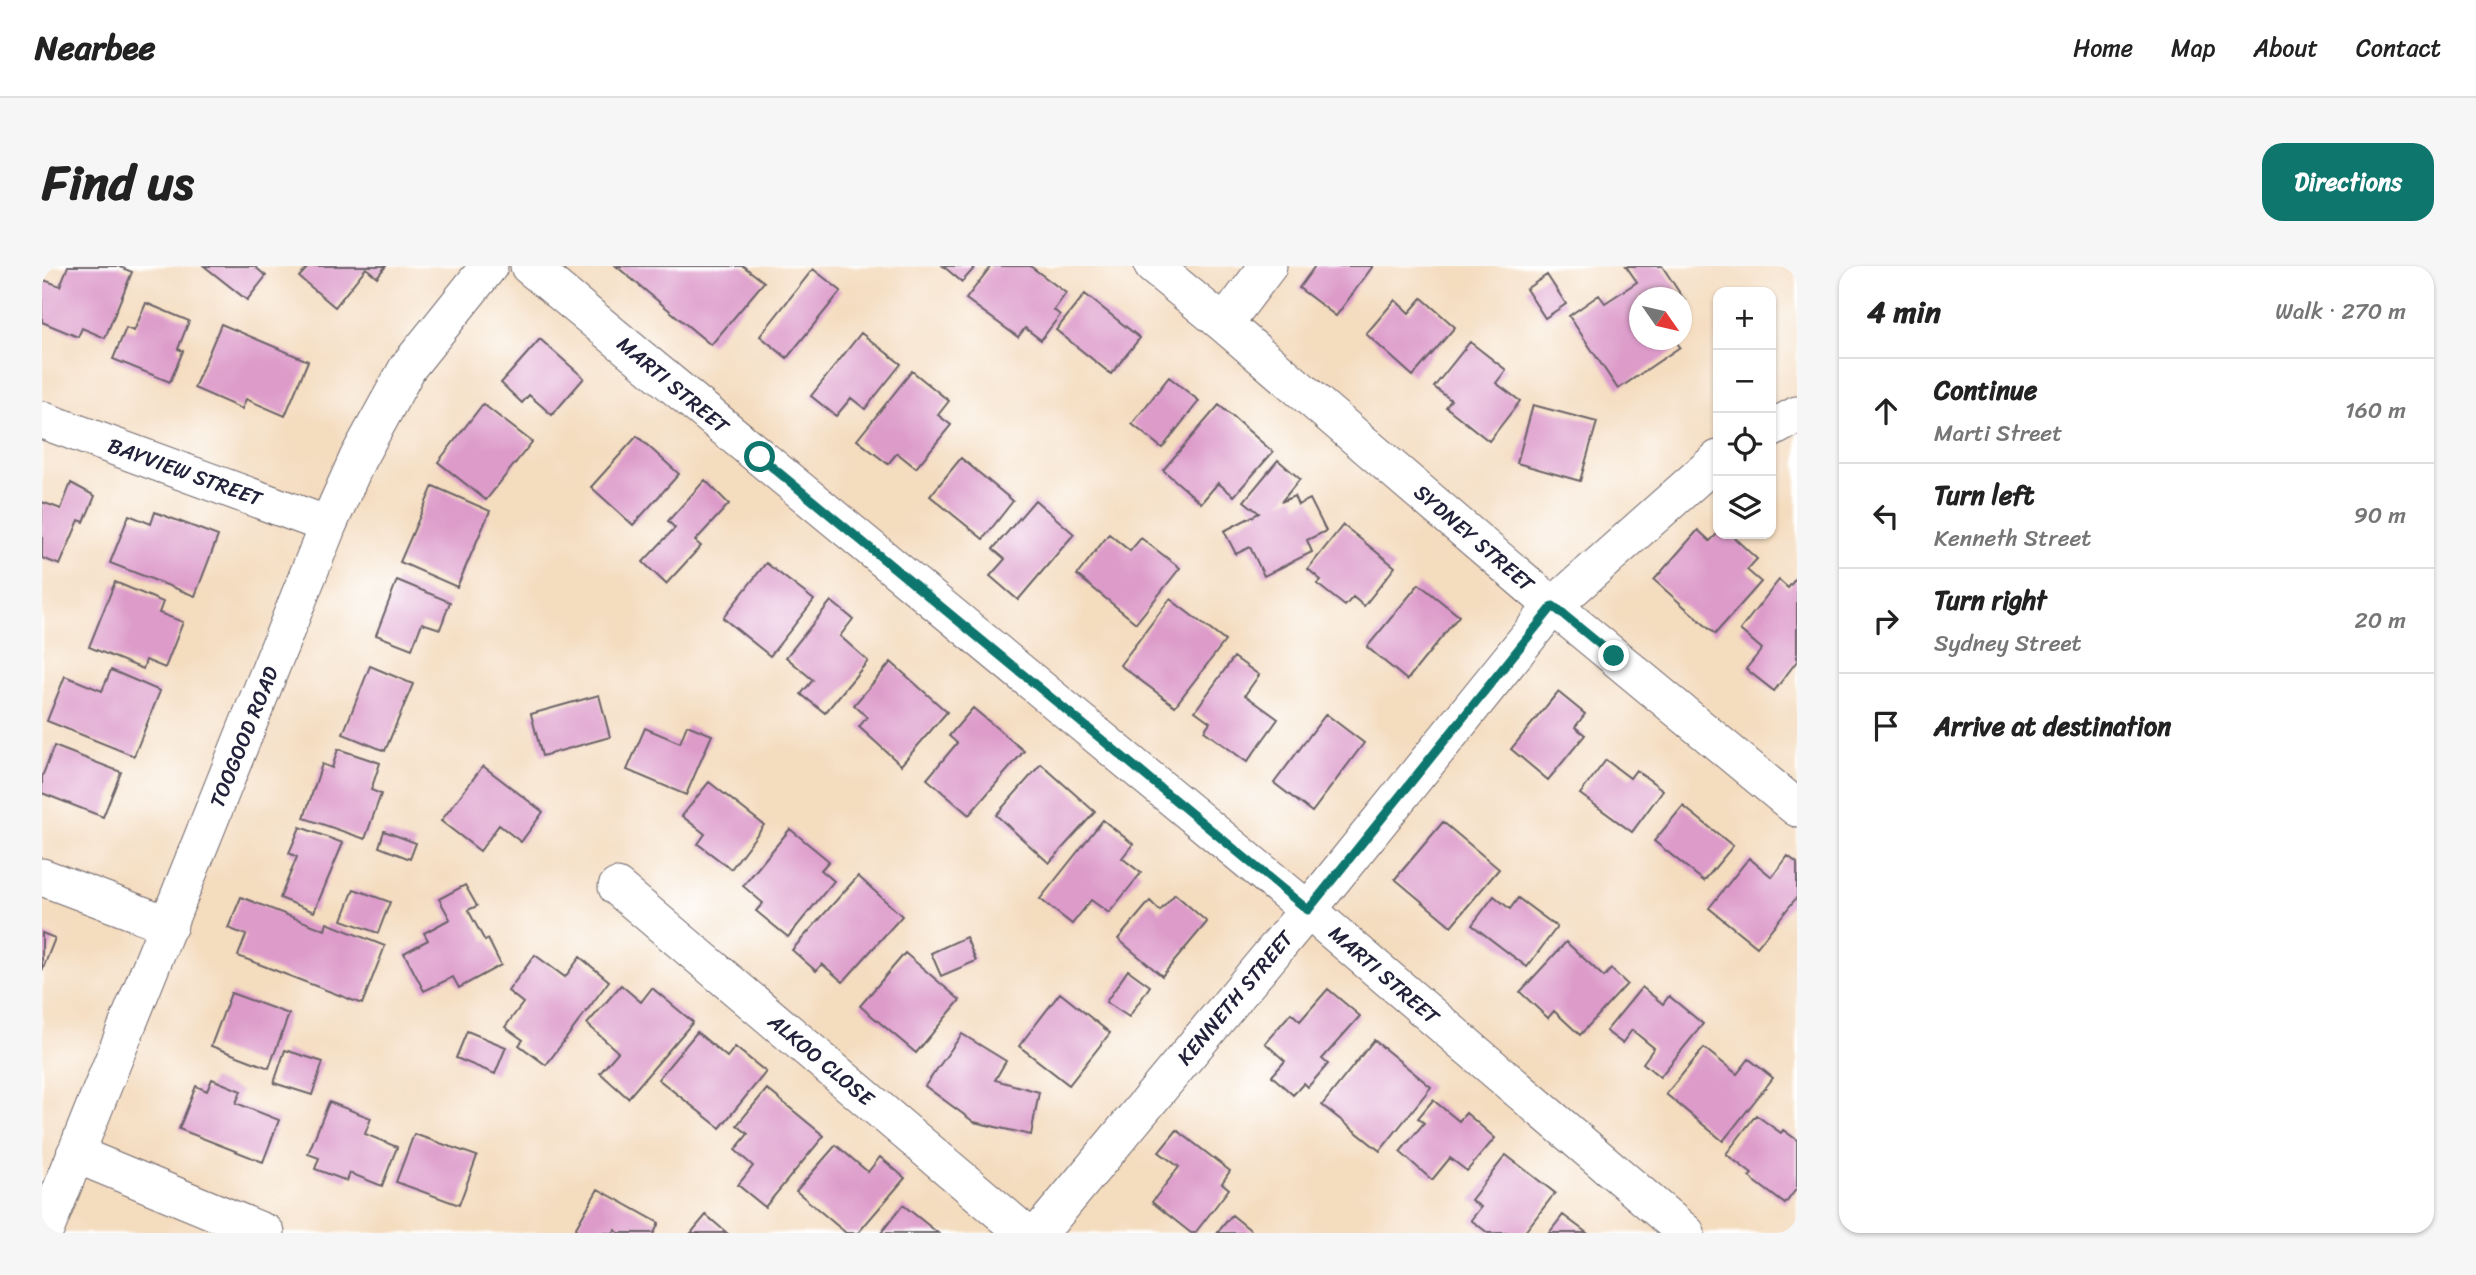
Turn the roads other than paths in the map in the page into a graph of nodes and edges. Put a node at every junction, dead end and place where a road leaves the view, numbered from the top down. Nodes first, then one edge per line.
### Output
1 (489, 266) edge
2 (529, 266) edge
3 (1153, 266) edge
4 (1268, 266) edge
5 (1224, 324) junction
6 (1797, 415) edge
7 (42, 420) edge
8 (1776, 426) edge
9 (1713, 463) edge
10 (328, 525) junction
11 (1553, 606) junction
12 (1797, 808) edge
13 (42, 877) edge
14 (617, 887) dead end
15 (1308, 910) junction
16 (169, 925) junction
17 (75, 1154) junction
18 (44, 1233) edge
19 (265, 1233) edge
20 (1025, 1233) edge
21 (1039, 1233) edge
22 (1686, 1233) edge

1 - 10 street, TOOGOOD ROAD
2 - 15 street, MARTI STREET
3 - 5 street, SYDNEY STREET
4 - 5 street
5 - 11 street, SYDNEY STREET
6 - 8 street
7 - 10 street, BAYVIEW STREET
9 - 11 street, KENNETH STREET
10 - 16 street, TOOGOOD ROAD
11 - 12 street, SYDNEY STREET
11 - 15 street, KENNETH STREET
13 - 16 street
14 - 20 street, ALKOO CLOSE
15 - 21 street, KENNETH STREET
15 - 22 street, MARTI STREET
16 - 17 street, TOOGOOD ROAD
17 - 18 street, TOOGOOD ROAD
17 - 19 street

